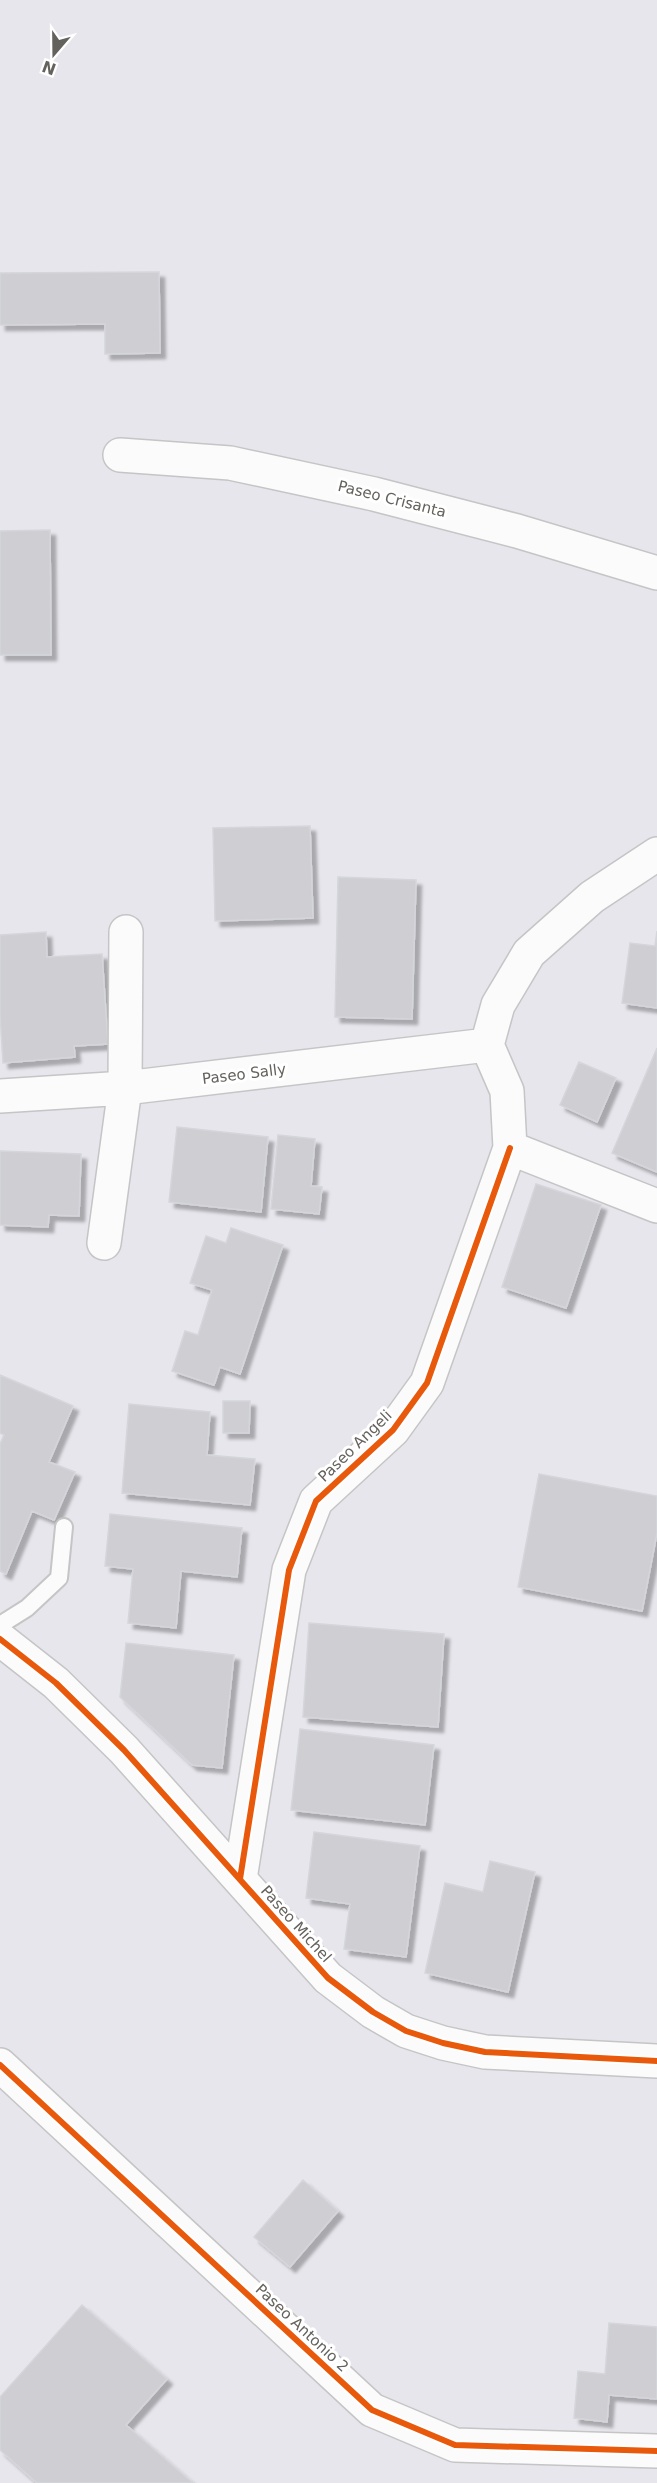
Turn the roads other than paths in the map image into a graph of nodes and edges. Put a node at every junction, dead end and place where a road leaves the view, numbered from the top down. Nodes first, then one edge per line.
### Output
1 (120, 455) dead end
2 (657, 573) edge
3 (657, 854) edge
4 (126, 932) dead end
5 (487, 1045) junction
6 (125, 1088) junction
7 (0, 1096) edge
8 (510, 1148) junction
9 (657, 1206) edge
10 (104, 1244) dead end
11 (64, 1527) dead end
12 (0, 1624) edge
13 (0, 1639) edge
14 (240, 1880) junction
15 (657, 2061) edge
16 (0, 2066) edge
17 (657, 2451) edge

1 - 2 street, Paseo Crisanta
3 - 5 street
4 - 6 street
5 - 6 street, Paseo Sally
5 - 8 street
6 - 7 street, Paseo Sally
6 - 10 street
8 - 9 street
8 - 14 street, Paseo Angeli
11 - 12 lane
13 - 14 street, Paseo Michel
14 - 15 street, Paseo Michel
16 - 17 street, Paseo Antonio 2

